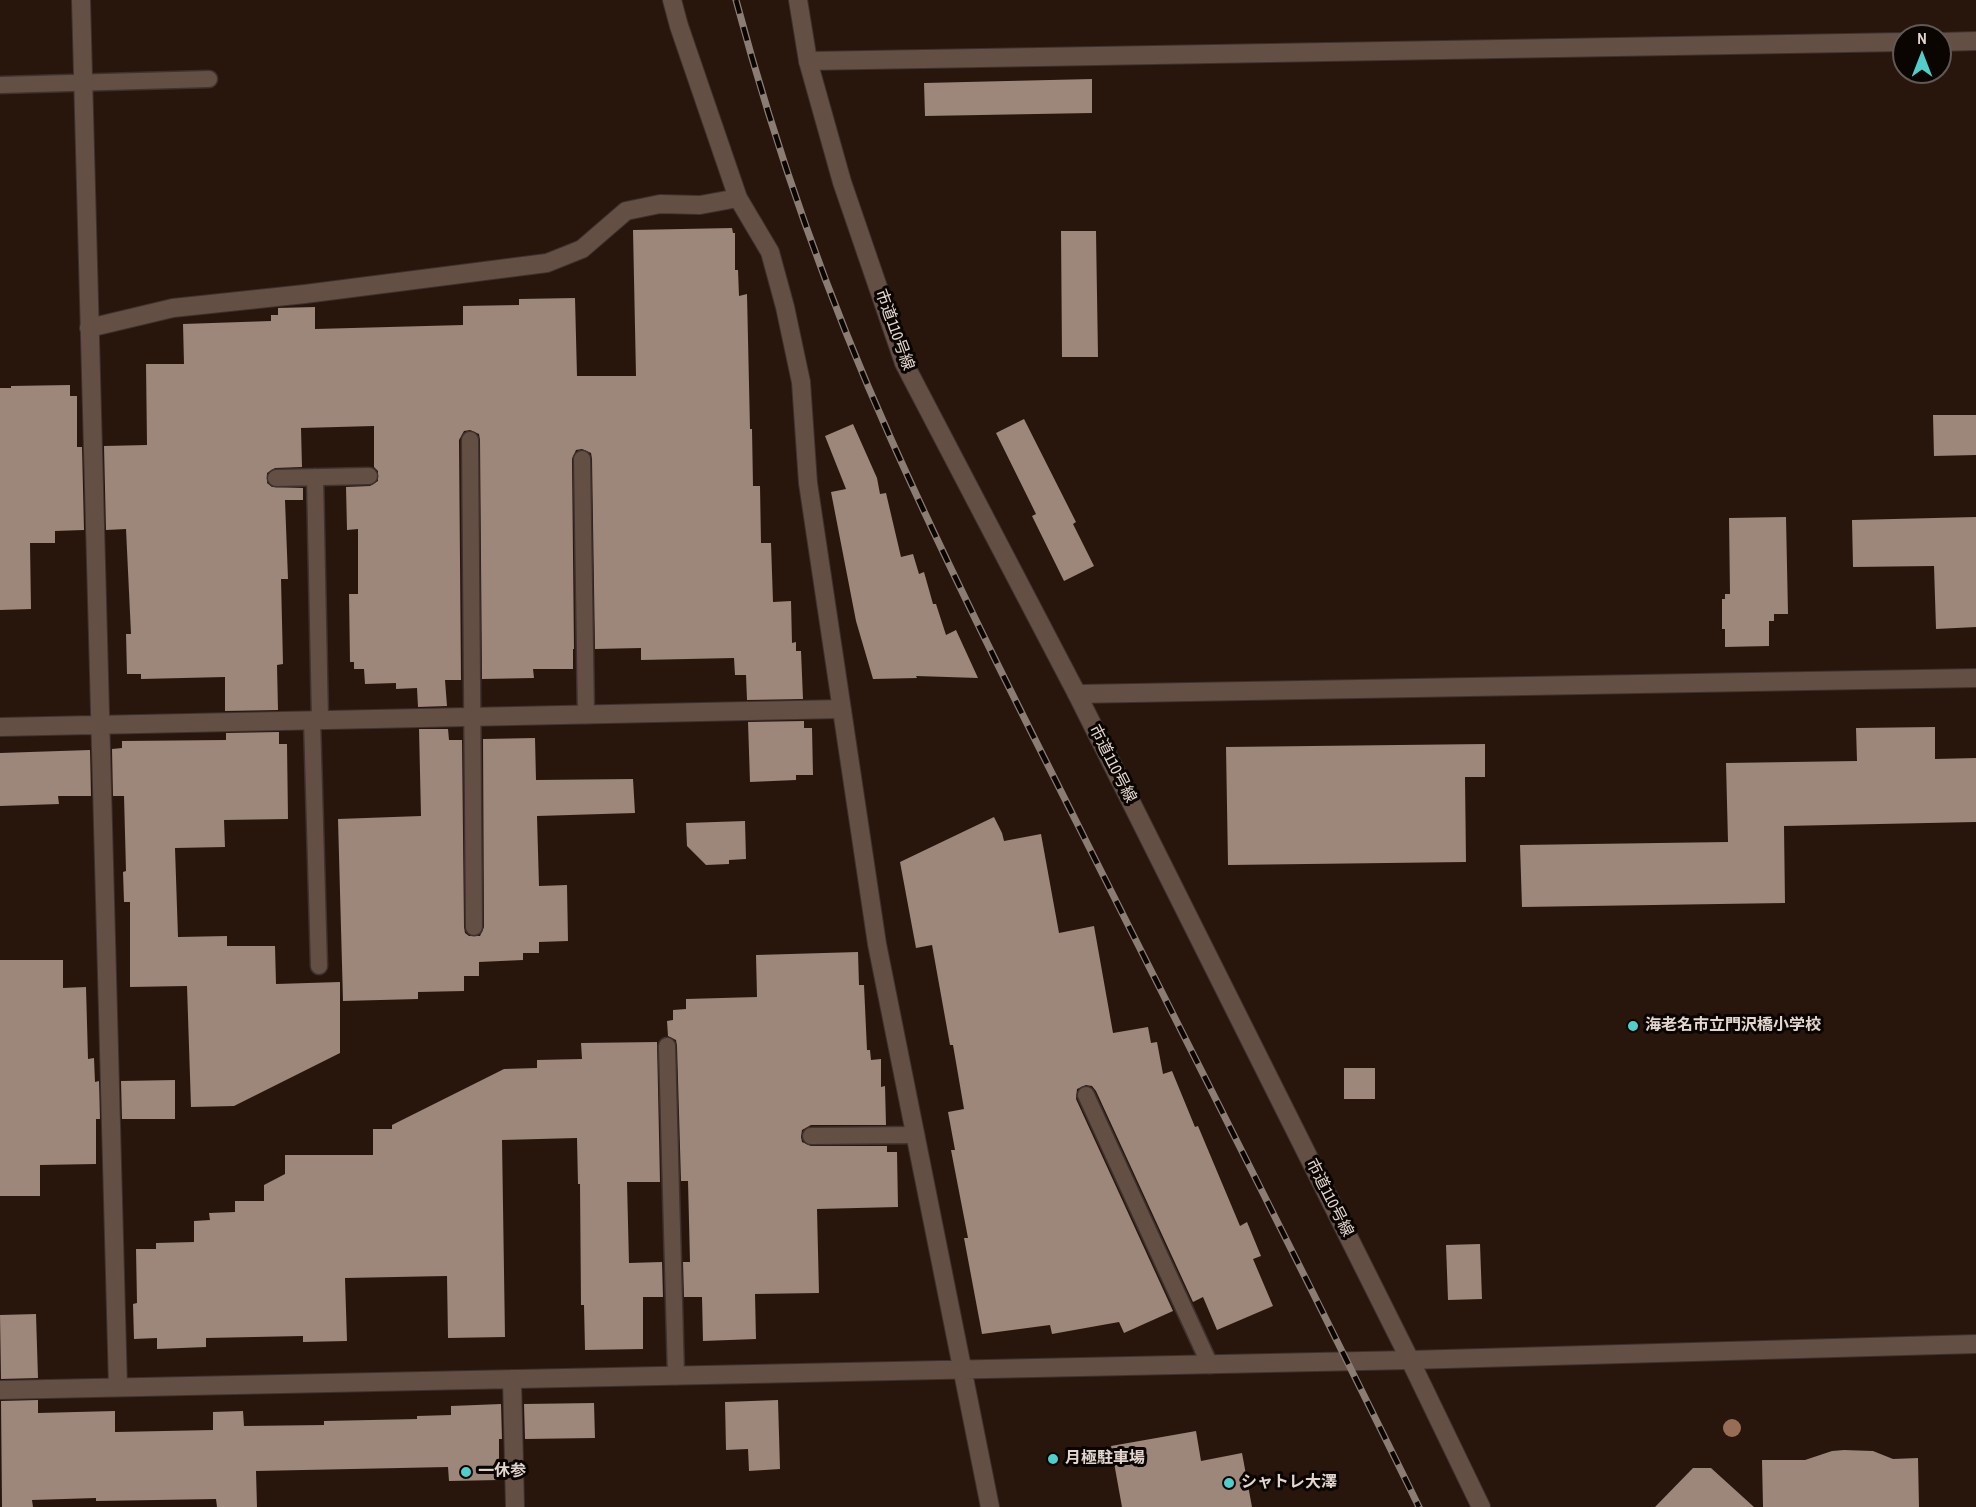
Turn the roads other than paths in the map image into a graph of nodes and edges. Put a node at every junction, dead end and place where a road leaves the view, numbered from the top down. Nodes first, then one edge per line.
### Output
1 (81, 0) edge
2 (672, 0) edge
3 (798, 0) edge
4 (1976, 41) edge
5 (1892, 42) edge
6 (1952, 42) edge
7 (808, 61) junction
8 (209, 79) dead end
9 (83, 83) junction
10 (0, 85) edge
11 (738, 198) junction
12 (89, 328) junction
13 (470, 440) dead end
14 (582, 459) dead end
15 (369, 476) dead end
16 (315, 477) junction
17 (276, 478) dead end
18 (1976, 678) edge
19 (1077, 694) junction
20 (842, 710) junction
21 (586, 715) junction
22 (473, 717) junction
23 (316, 720) junction
24 (100, 725) junction
25 (0, 727) edge
26 (474, 927) dead end
27 (319, 966) dead end
28 (667, 1046) dead end
29 (1086, 1095) dead end
30 (916, 1135) junction
31 (811, 1136) dead end
32 (1976, 1344) edge
33 (1410, 1360) junction
34 (1210, 1365) junction
35 (963, 1370) junction
36 (676, 1376) junction
37 (512, 1379) junction
38 (118, 1387) junction
39 (0, 1390) edge
40 (515, 1507) edge
41 (990, 1507) edge
42 (1481, 1507) edge

1 - 9 street
2 - 11 street
3 - 7 street, 市道110号線
4 - 6 street
5 - 7 street
7 - 19 street, 市道110号線
8 - 9 lane
9 - 10 lane
9 - 12 street
11 - 12 street
11 - 20 street
12 - 24 street
13 - 22 lane
14 - 21 lane
15 - 16 lane
16 - 17 lane
16 - 23 lane
18 - 19 street
19 - 33 street, 市道110号線
20 - 21 street
20 - 30 street
21 - 22 street
22 - 23 street
22 - 26 lane
23 - 24 street
23 - 27 lane
24 - 25 street
24 - 38 street
28 - 36 lane
29 - 34 lane
30 - 31 lane
30 - 35 street
32 - 33 street
33 - 34 street
33 - 42 street, 市道110号線
34 - 35 street
35 - 36 street
35 - 41 street
36 - 37 street
37 - 38 street
37 - 40 street
38 - 39 street

